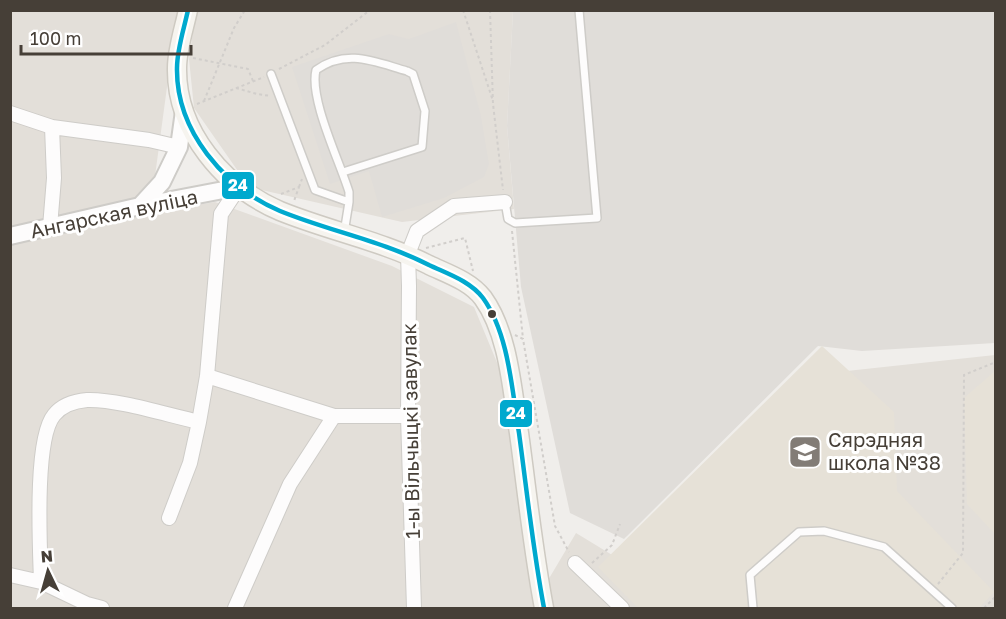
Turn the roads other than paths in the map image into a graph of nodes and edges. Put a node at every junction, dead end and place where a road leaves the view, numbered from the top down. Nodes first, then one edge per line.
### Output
1 (188, 10) edge
2 (579, 10) edge
3 (271, 74) road end
4 (184, 111) junction
5 (10, 113) edge
6 (52, 127) junction
7 (179, 147) junction
8 (343, 172) junction
9 (239, 187) junction
10 (505, 201) joint
11 (349, 202) junction
12 (140, 206) junction
13 (50, 227) junction
14 (344, 233) junction
15 (10, 236) edge
16 (415, 248) junction
17 (207, 376) junction
18 (334, 416) junction
19 (408, 416) junction
20 (199, 422) junction
21 (169, 518) dead end
22 (579, 567) road end
23 (10, 575) edge
24 (41, 582) junction
25 (102, 609) edge
26 (235, 609) edge
27 (414, 609) edge
28 (544, 609) edge
29 (622, 609) edge
30 (753, 609) edge
31 (952, 609) edge

1 - 4 main road
2 - 10 lane
3 - 11 lane
4 - 7 street
4 - 9 main road
5 - 6 street
6 - 7 street
6 - 13 street
7 - 12 street
8 - 8 lane
8 - 11 lane
9 - 12 street, Ангарская вуліца
9 - 14 main road
9 - 17 street
10 - 16 street
11 - 14 lane
12 - 13 street, Ангарская вуліца
13 - 15 street, Ангарская вуліца
14 - 16 main road
16 - 19 street, 1-ы Вільчыцкі завулак
16 - 28 main road
17 - 18 street
17 - 20 street
18 - 19 street
18 - 26 street
19 - 27 street, 1-ы Вільчыцкі завулак
20 - 21 street
20 - 24 street
22 - 29 street
23 - 24 street
24 - 25 street
30 - 31 lane

